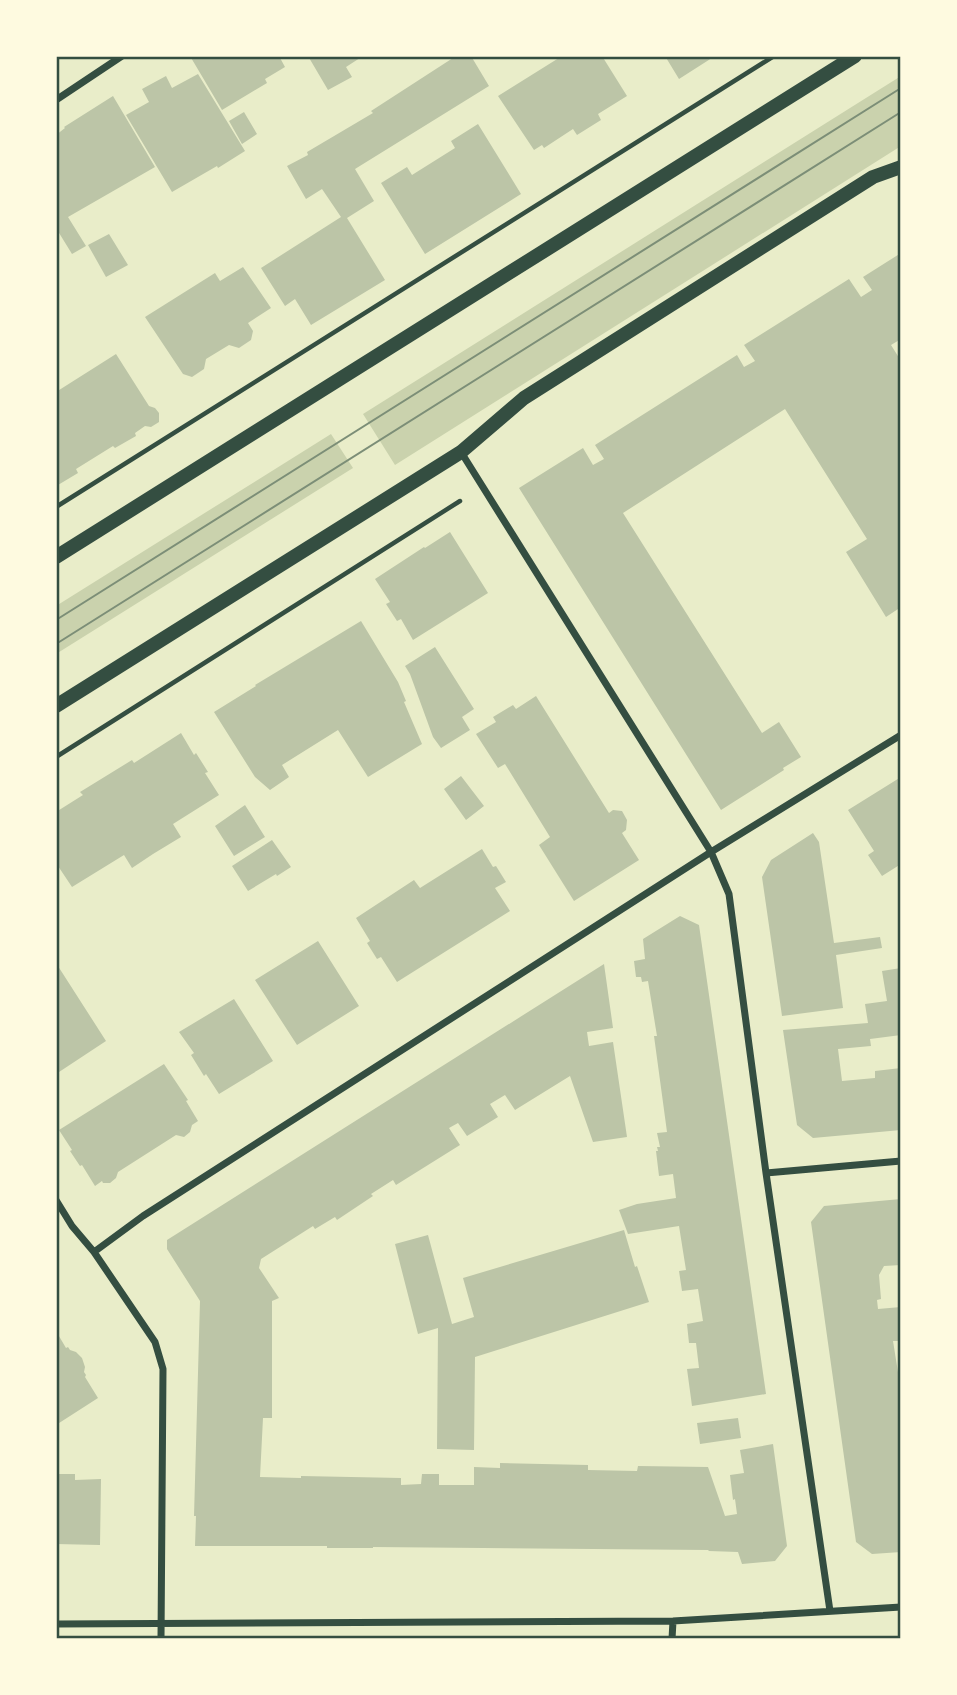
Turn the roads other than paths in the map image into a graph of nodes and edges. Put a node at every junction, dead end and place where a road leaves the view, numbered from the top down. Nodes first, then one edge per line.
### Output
1 (122, 56) edge
2 (855, 56) edge
3 (56, 100) edge
4 (901, 167) edge
5 (461, 452) junction
6 (56, 557) edge
7 (56, 706) edge
8 (901, 735) edge
9 (711, 852) junction
10 (901, 1161) edge
11 (766, 1172) junction
12 (56, 1200) edge
13 (94, 1252) junction
14 (901, 1607) edge
15 (830, 1611) junction
16 (673, 1621) junction
17 (56, 1623) edge
18 (161, 1624) junction
19 (161, 1639) edge
20 (672, 1639) edge

1 - 3 street
2 - 6 main road
4 - 5 main road
5 - 7 main road
5 - 9 street
8 - 9 street
9 - 11 street
9 - 13 street
10 - 11 street
11 - 15 street
12 - 13 street
13 - 18 street
14 - 15 street
15 - 16 street
16 - 18 street
16 - 20 street
17 - 18 street
18 - 19 street

